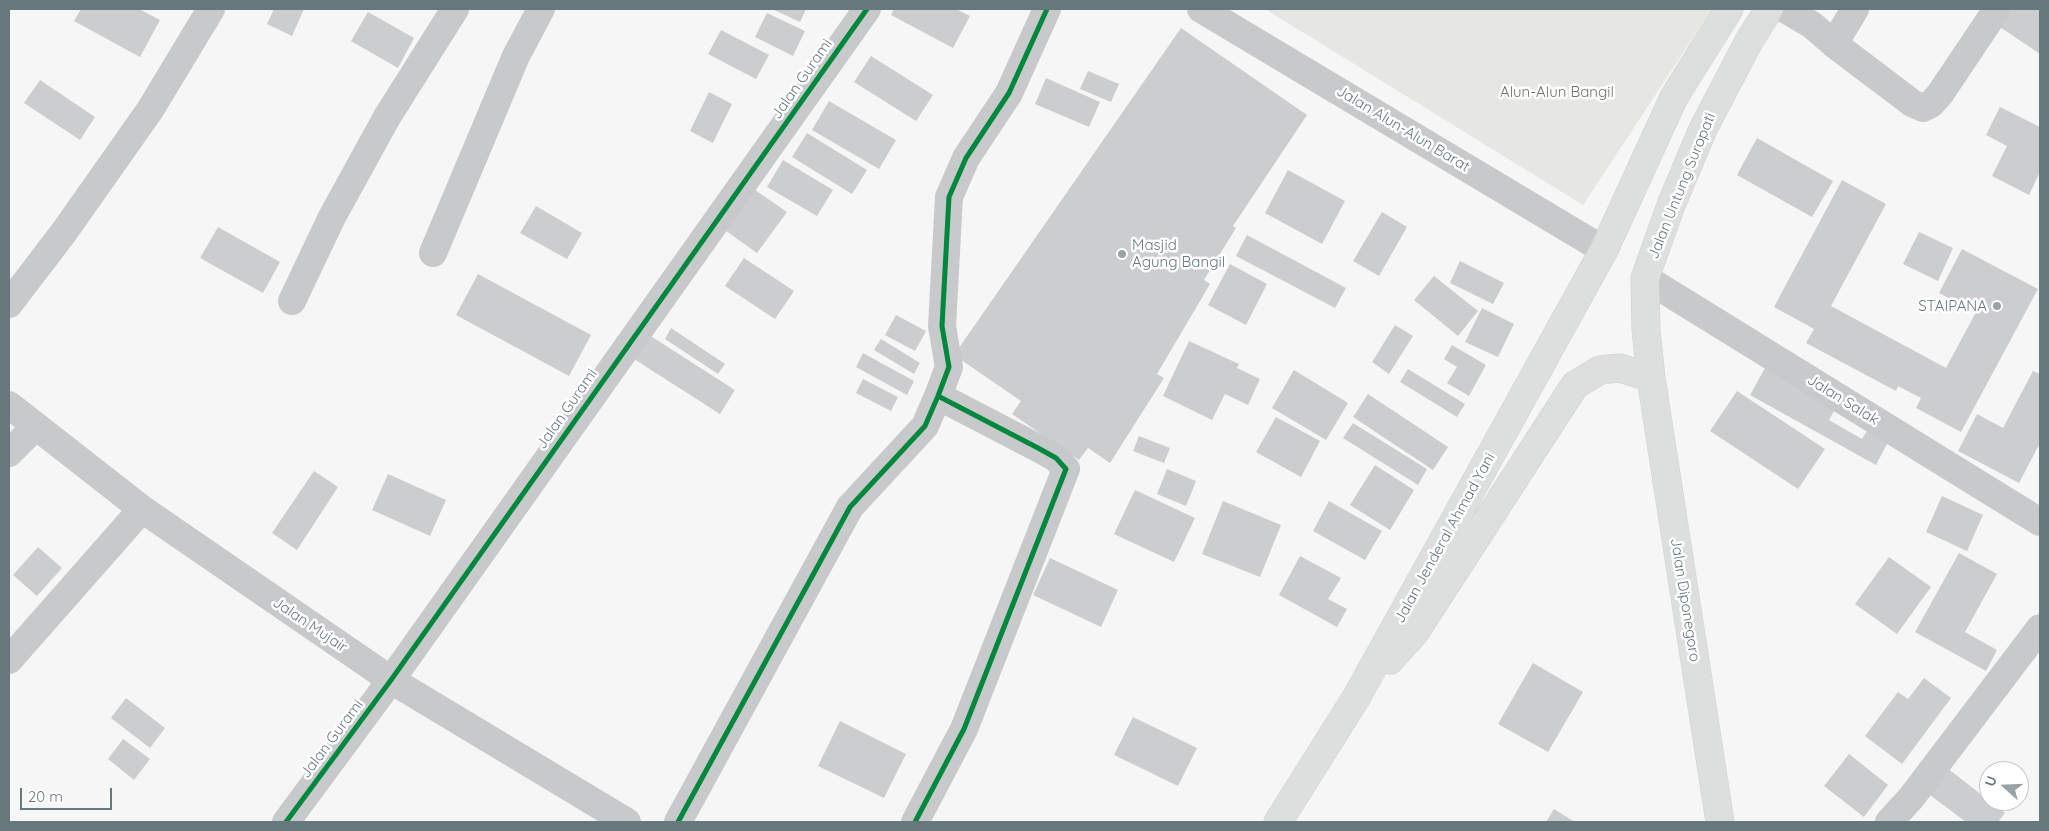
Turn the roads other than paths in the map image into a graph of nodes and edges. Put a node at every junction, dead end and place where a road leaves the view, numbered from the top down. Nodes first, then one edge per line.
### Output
1 (212, 9) edge
2 (455, 9) edge
3 (541, 9) edge
4 (866, 9) edge
5 (1047, 9) edge
6 (1201, 9) edge
7 (1729, 9) edge
8 (1770, 9) edge
9 (1785, 9) edge
10 (1855, 9) edge
11 (1997, 9) edge
12 (1834, 44) junction
13 (1604, 250) junction
14 (433, 253) dead end
15 (1645, 278) junction
16 (292, 301) dead end
17 (9, 304) edge
18 (1651, 378) junction
19 (938, 396) junction
20 (9, 405) edge
21 (36, 426) junction
22 (9, 453) edge
23 (142, 509) junction
24 (2040, 522) edge
25 (2040, 628) edge
26 (9, 660) edge
27 (391, 680) junction
28 (1356, 698) junction
29 (286, 822) edge
30 (628, 822) edge
31 (678, 822) edge
32 (914, 822) edge
33 (1278, 822) edge
34 (1720, 822) edge
35 (1889, 822) edge

1 - 17 street
2 - 16 street
3 - 14 street
4 - 27 street, Jalan Gurami
5 - 19 street
6 - 13 street, Jalan Alun-Alun Barat
7 - 13 highway
8 - 15 highway, Jalan Untung Suropati
9 - 12 street
10 - 12 street
11 - 12 street
13 - 28 highway, Jalan Jenderal Ahmad Yani
15 - 18 highway, Jalan Untung Suropati
15 - 24 street, Jalan Salak
18 - 28 highway
18 - 34 highway, Jalan Diponegoro
19 - 31 street
19 - 32 street
20 - 21 street, Jalan Mujair
21 - 22 street
21 - 23 street, Jalan Mujair
23 - 26 street
23 - 27 street, Jalan Mujair
25 - 35 street
27 - 29 street, Jalan Gurami
27 - 30 street, Jalan Mujair
28 - 33 highway, Jalan Jenderal Ahmad Yani

